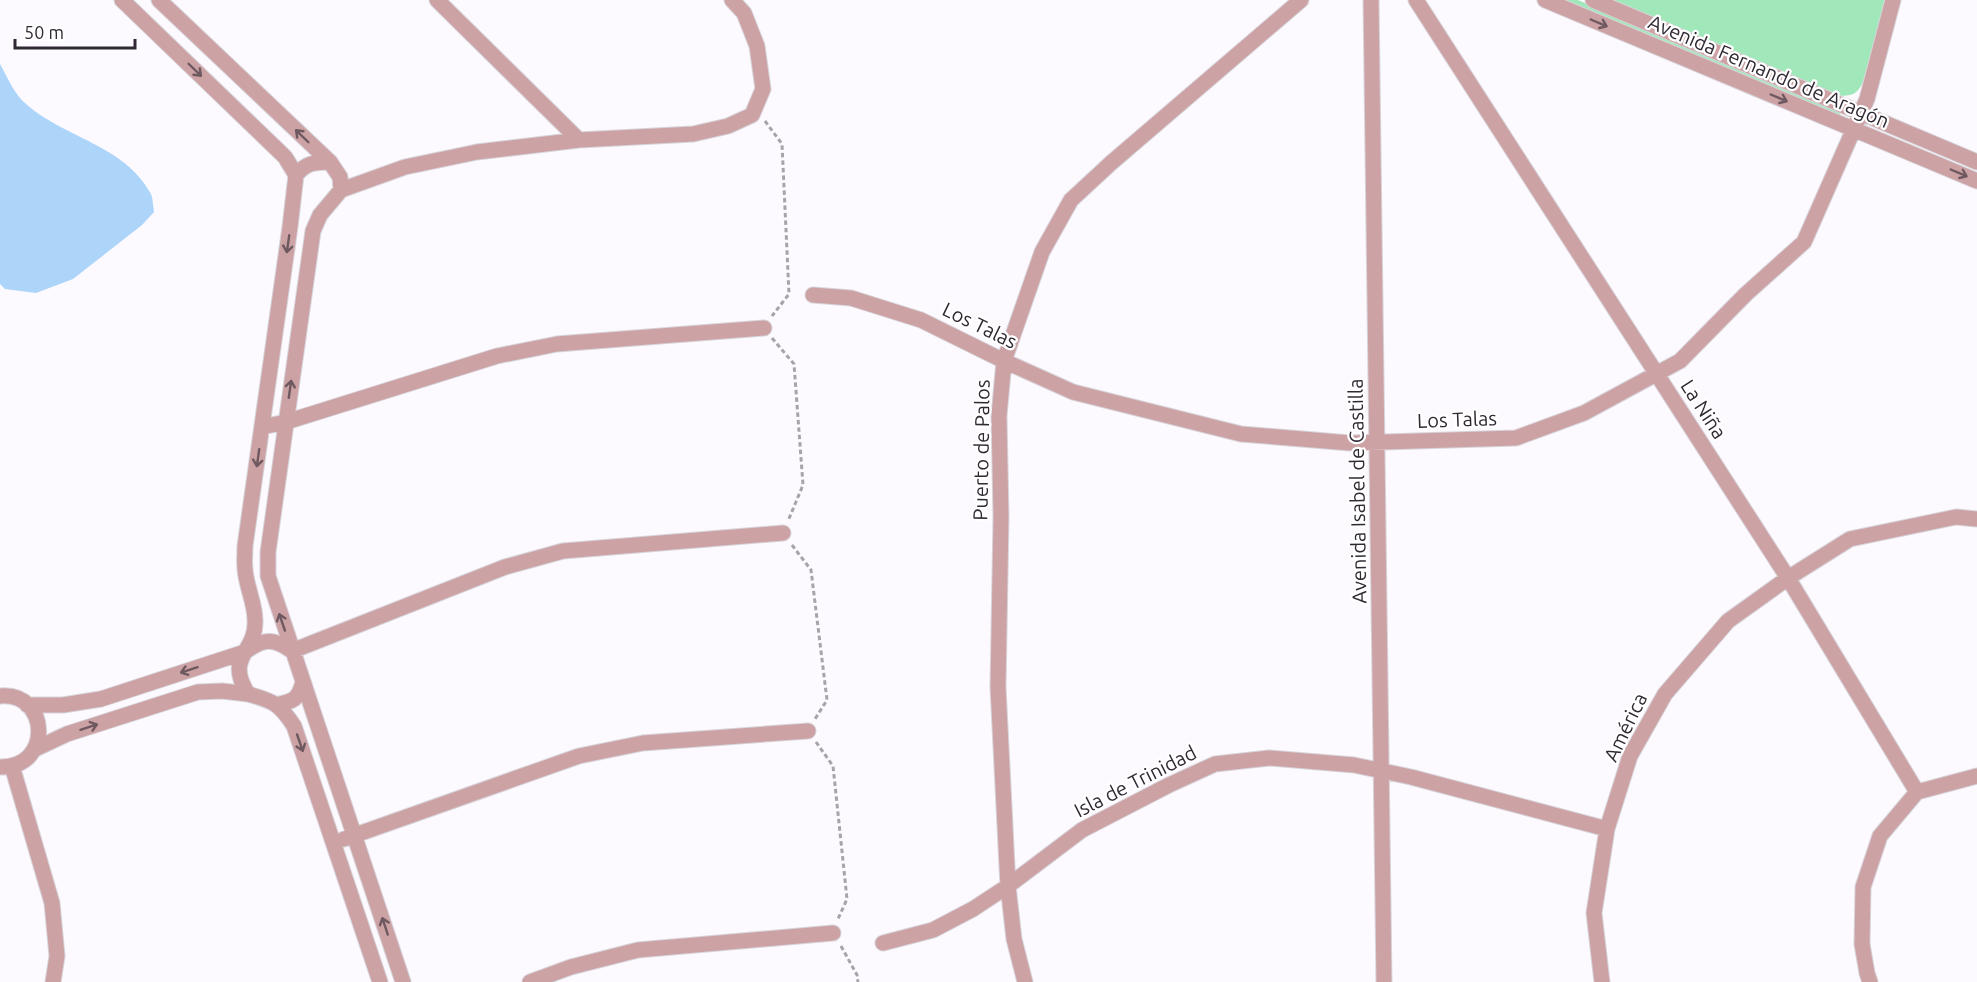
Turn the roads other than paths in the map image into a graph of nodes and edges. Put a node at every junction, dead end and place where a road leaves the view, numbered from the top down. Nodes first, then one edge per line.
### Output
1 (123, 0) edge
2 (159, 0) edge
3 (436, 0) edge
4 (732, 0) edge
5 (747, 0) edge
6 (1301, 0) edge
7 (1371, 0) edge
8 (1416, 0) edge
9 (1545, 0) edge
10 (1593, 0) edge
11 (1893, 0) edge
12 (750, 29) junction
13 (1861, 113) junction
14 (1853, 129) junction
15 (579, 140) junction
16 (330, 162) junction
17 (1977, 162) edge
18 (296, 175) junction
19 (1977, 181) edge
20 (341, 190) junction
21 (294, 196) junction
22 (325, 209) junction
23 (813, 295) dead end
24 (764, 328) road end
25 (1004, 361) junction
26 (1656, 374) junction
27 (286, 422) junction
28 (262, 427) junction
29 (1378, 443) junction
30 (1977, 519) edge
31 (783, 533) road end
32 (1788, 578) junction
33 (292, 651) junction
34 (245, 652) junction
35 (303, 682) junction
36 (248, 694) junction
37 (0, 696) edge
38 (27, 705) junction
39 (276, 705) junction
40 (808, 731) road end
41 (35, 749) junction
42 (6, 766) edge
43 (1383, 771) junction
44 (1977, 776) edge
45 (1917, 792) junction
46 (1607, 830) junction
47 (354, 834) junction
48 (334, 844) junction
49 (1008, 886) junction
50 (832, 933) road end
51 (883, 943) dead end
52 (53, 982) edge
53 (380, 982) edge
54 (403, 982) edge
55 (530, 982) edge
56 (1025, 982) edge
57 (1384, 982) edge
58 (1602, 982) edge
59 (1870, 982) edge

1 -> 18 street
16 -> 2 street
3 - 15 street
4 - 12 street
5 - 12 street
6 - 25 street, Puerto de Palos
7 - 29 street, Avenida Isabel de Castilla
8 - 26 street, La Niña
9 -> 14 street, Avenida Fernando de Aragón
10 - 13 street, Avenida Fernando de Aragón
11 - 13 street, Los Talas
12 - 15 street
13 - 14 street, Los Talas
13 - 17 street, Avenida Fernando de Aragón
14 -> 19 street, Avenida Fernando de Aragón
14 - 26 street, Los Talas
15 - 20 street
16 - 18 street
16 - 20 street
18 - 21 street
20 - 22 street
21 - 22 street
21 -> 28 street
27 -> 22 street
23 - 25 street, Los Talas
24 - 27 street
25 - 29 street, Los Talas
25 - 49 street, Puerto de Palos
26 - 29 street, Los Talas
26 - 32 street, La Niña
27 - 28 street
33 -> 27 street
28 -> 34 street
29 - 43 street, Avenida Isabel de Castilla
30 - 32 street, América
31 - 33 street
32 - 45 street, La Niña
32 - 46 street, América
33 - 34 street
33 - 35 street
34 - 36 street
34 -> 38 street
35 - 39 street
35 - 47 street
36 - 39 street
41 -> 36 street
37 - 38 street
38 - 41 street
39 -> 48 street
40 - 47 street
41 - 42 street
42 - 52 street
43 - 46 street, Isla de Trinidad
43 - 49 street, Isla de Trinidad
43 - 57 street, Avenida Isabel de Castilla
44 - 45 street
45 - 59 street
46 - 58 street, América
47 - 48 street
54 -> 47 street
48 - 53 street
49 - 51 street, Isla de Trinidad
49 - 56 street, Puerto de Palos
50 - 55 street

